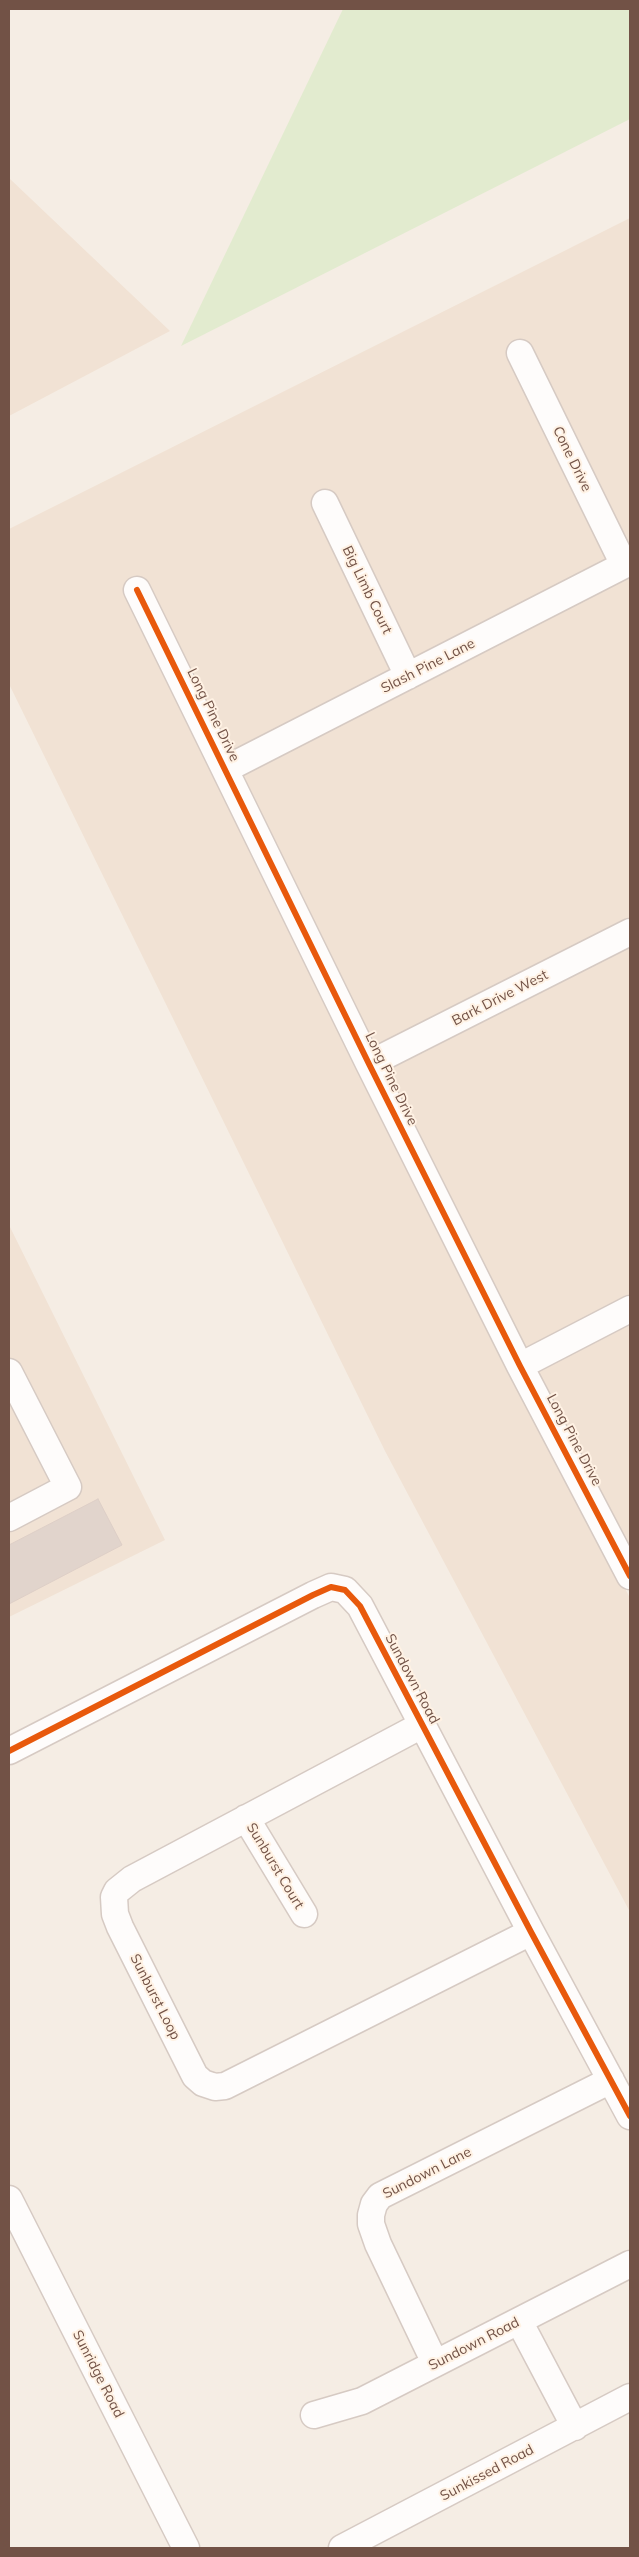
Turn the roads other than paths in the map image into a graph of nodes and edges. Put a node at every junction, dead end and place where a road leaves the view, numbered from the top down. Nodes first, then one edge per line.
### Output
1 (520, 353) dead end
2 (325, 503) dead end
3 (627, 564) edge
4 (137, 590) dead end
5 (408, 676) junction
6 (226, 769) junction
7 (630, 932) edge
8 (369, 1064) junction
9 (630, 1309) edge
10 (520, 1366) junction
11 (9, 1372) edge
12 (9, 1518) edge
13 (630, 1576) edge
14 (422, 1725) junction
15 (9, 1751) edge
16 (246, 1818) junction
17 (304, 1914) dead end
18 (531, 1932) junction
19 (611, 2080) junction
20 (630, 2116) edge
21 (9, 2199) edge
22 (630, 2264) edge
23 (519, 2321) junction
24 (436, 2364) junction
25 (630, 2397) edge
26 (314, 2415) dead end
27 (575, 2427) junction
28 (186, 2548) edge
29 (342, 2548) edge

1 - 3 street, Cone Drive
2 - 5 street, Big Limb Court
3 - 5 street, Slash Pine Lane
4 - 6 street, Long Pine Drive
5 - 6 street, Slash Pine Lane
6 - 8 street, Long Pine Drive
7 - 8 street, Bark Drive West
8 - 10 street, Long Pine Drive
9 - 10 street
10 - 13 street, Long Pine Drive
11 - 12 street
14 - 15 street, Sundown Road
14 - 16 street, Sunburst Loop
14 - 18 street, Sundown Road
16 - 17 street, Sunburst Court
16 - 18 street, Sunburst Loop
18 - 19 street, Sundown Road
19 - 20 street, Sundown Road
19 - 24 street, Sundown Lane
21 - 28 street, Sunridge Road
22 - 23 street, Sundown Road
23 - 24 street, Sundown Road
23 - 27 street
24 - 26 street, Sundown Road
25 - 27 street, Sunkissed Road
27 - 29 street, Sunkissed Road

